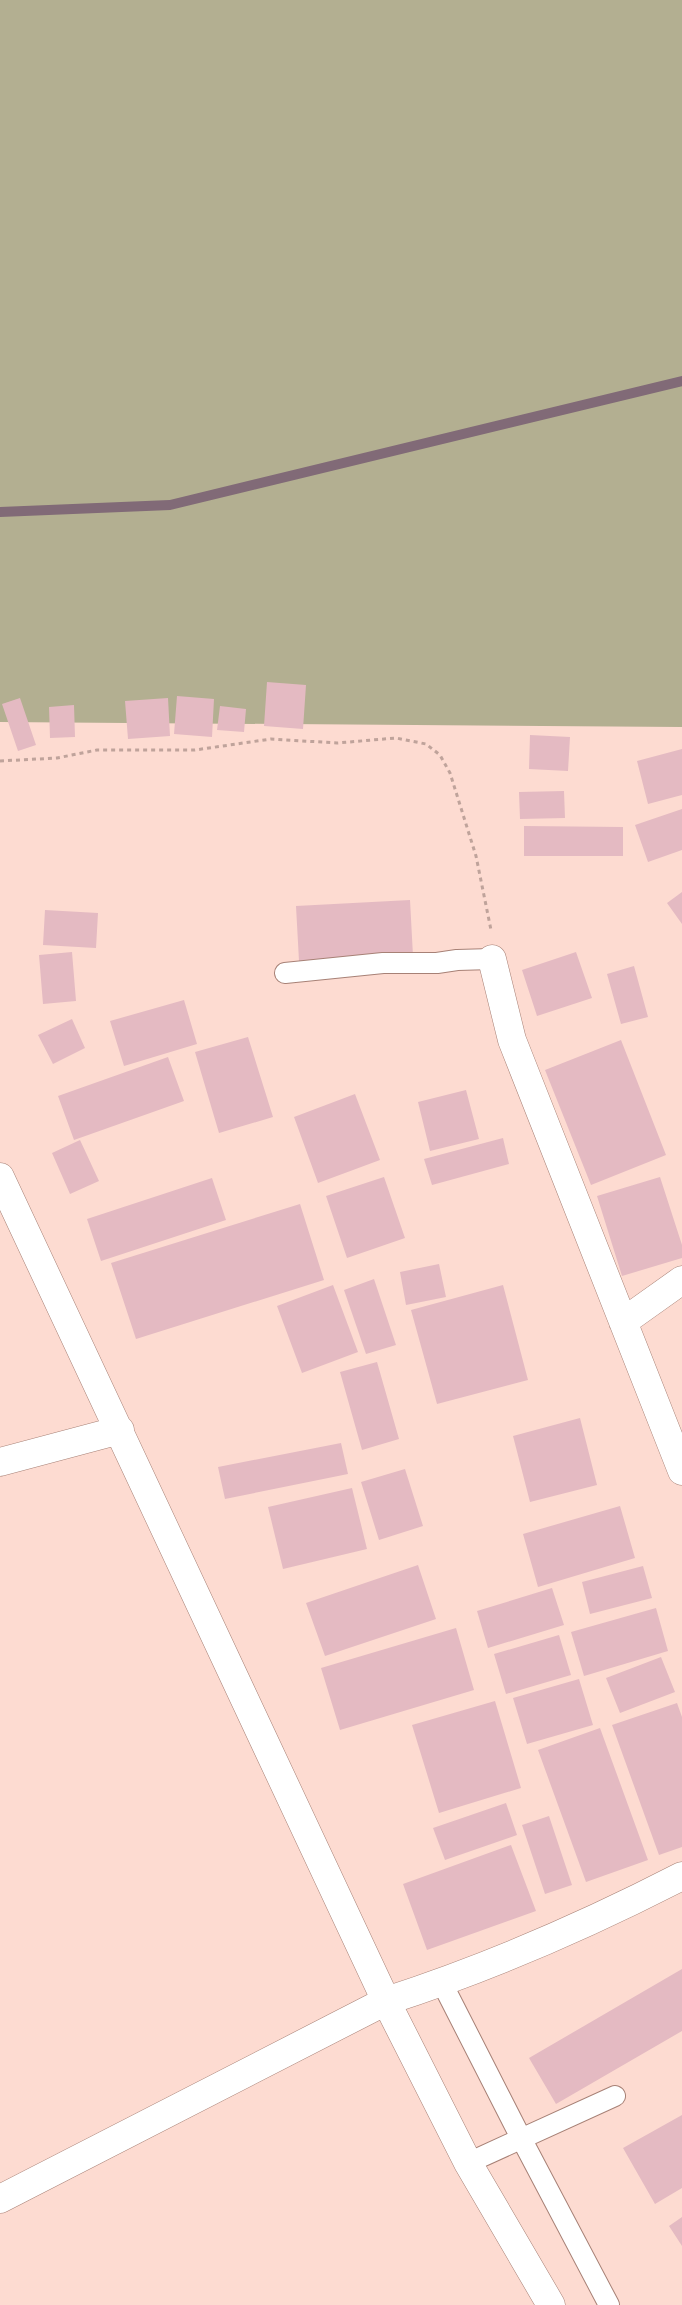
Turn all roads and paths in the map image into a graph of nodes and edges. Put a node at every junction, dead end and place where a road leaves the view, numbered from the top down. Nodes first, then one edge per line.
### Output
1 (0, 761) edge
2 (492, 959) junction
3 (285, 973) dead end
4 (0, 1177) edge
5 (682, 1280) edge
6 (623, 1322) junction
7 (120, 1430) junction
8 (0, 1462) edge
9 (682, 1471) edge
10 (682, 1876) edge
11 (442, 1983) junction
12 (386, 2001) junction
13 (615, 2096) dead end
14 (520, 2138) junction
15 (468, 2163) junction
16 (0, 2199) edge
17 (551, 2305) edge
18 (609, 2305) edge

1 - 2 path
2 - 3 lane
2 - 6 street
4 - 7 street
5 - 6 street
6 - 9 street
7 - 8 street
7 - 12 street
10 - 11 street
11 - 12 street
11 - 14 lane
12 - 15 street
12 - 16 street
13 - 14 lane
14 - 15 lane
14 - 18 lane
15 - 17 street

